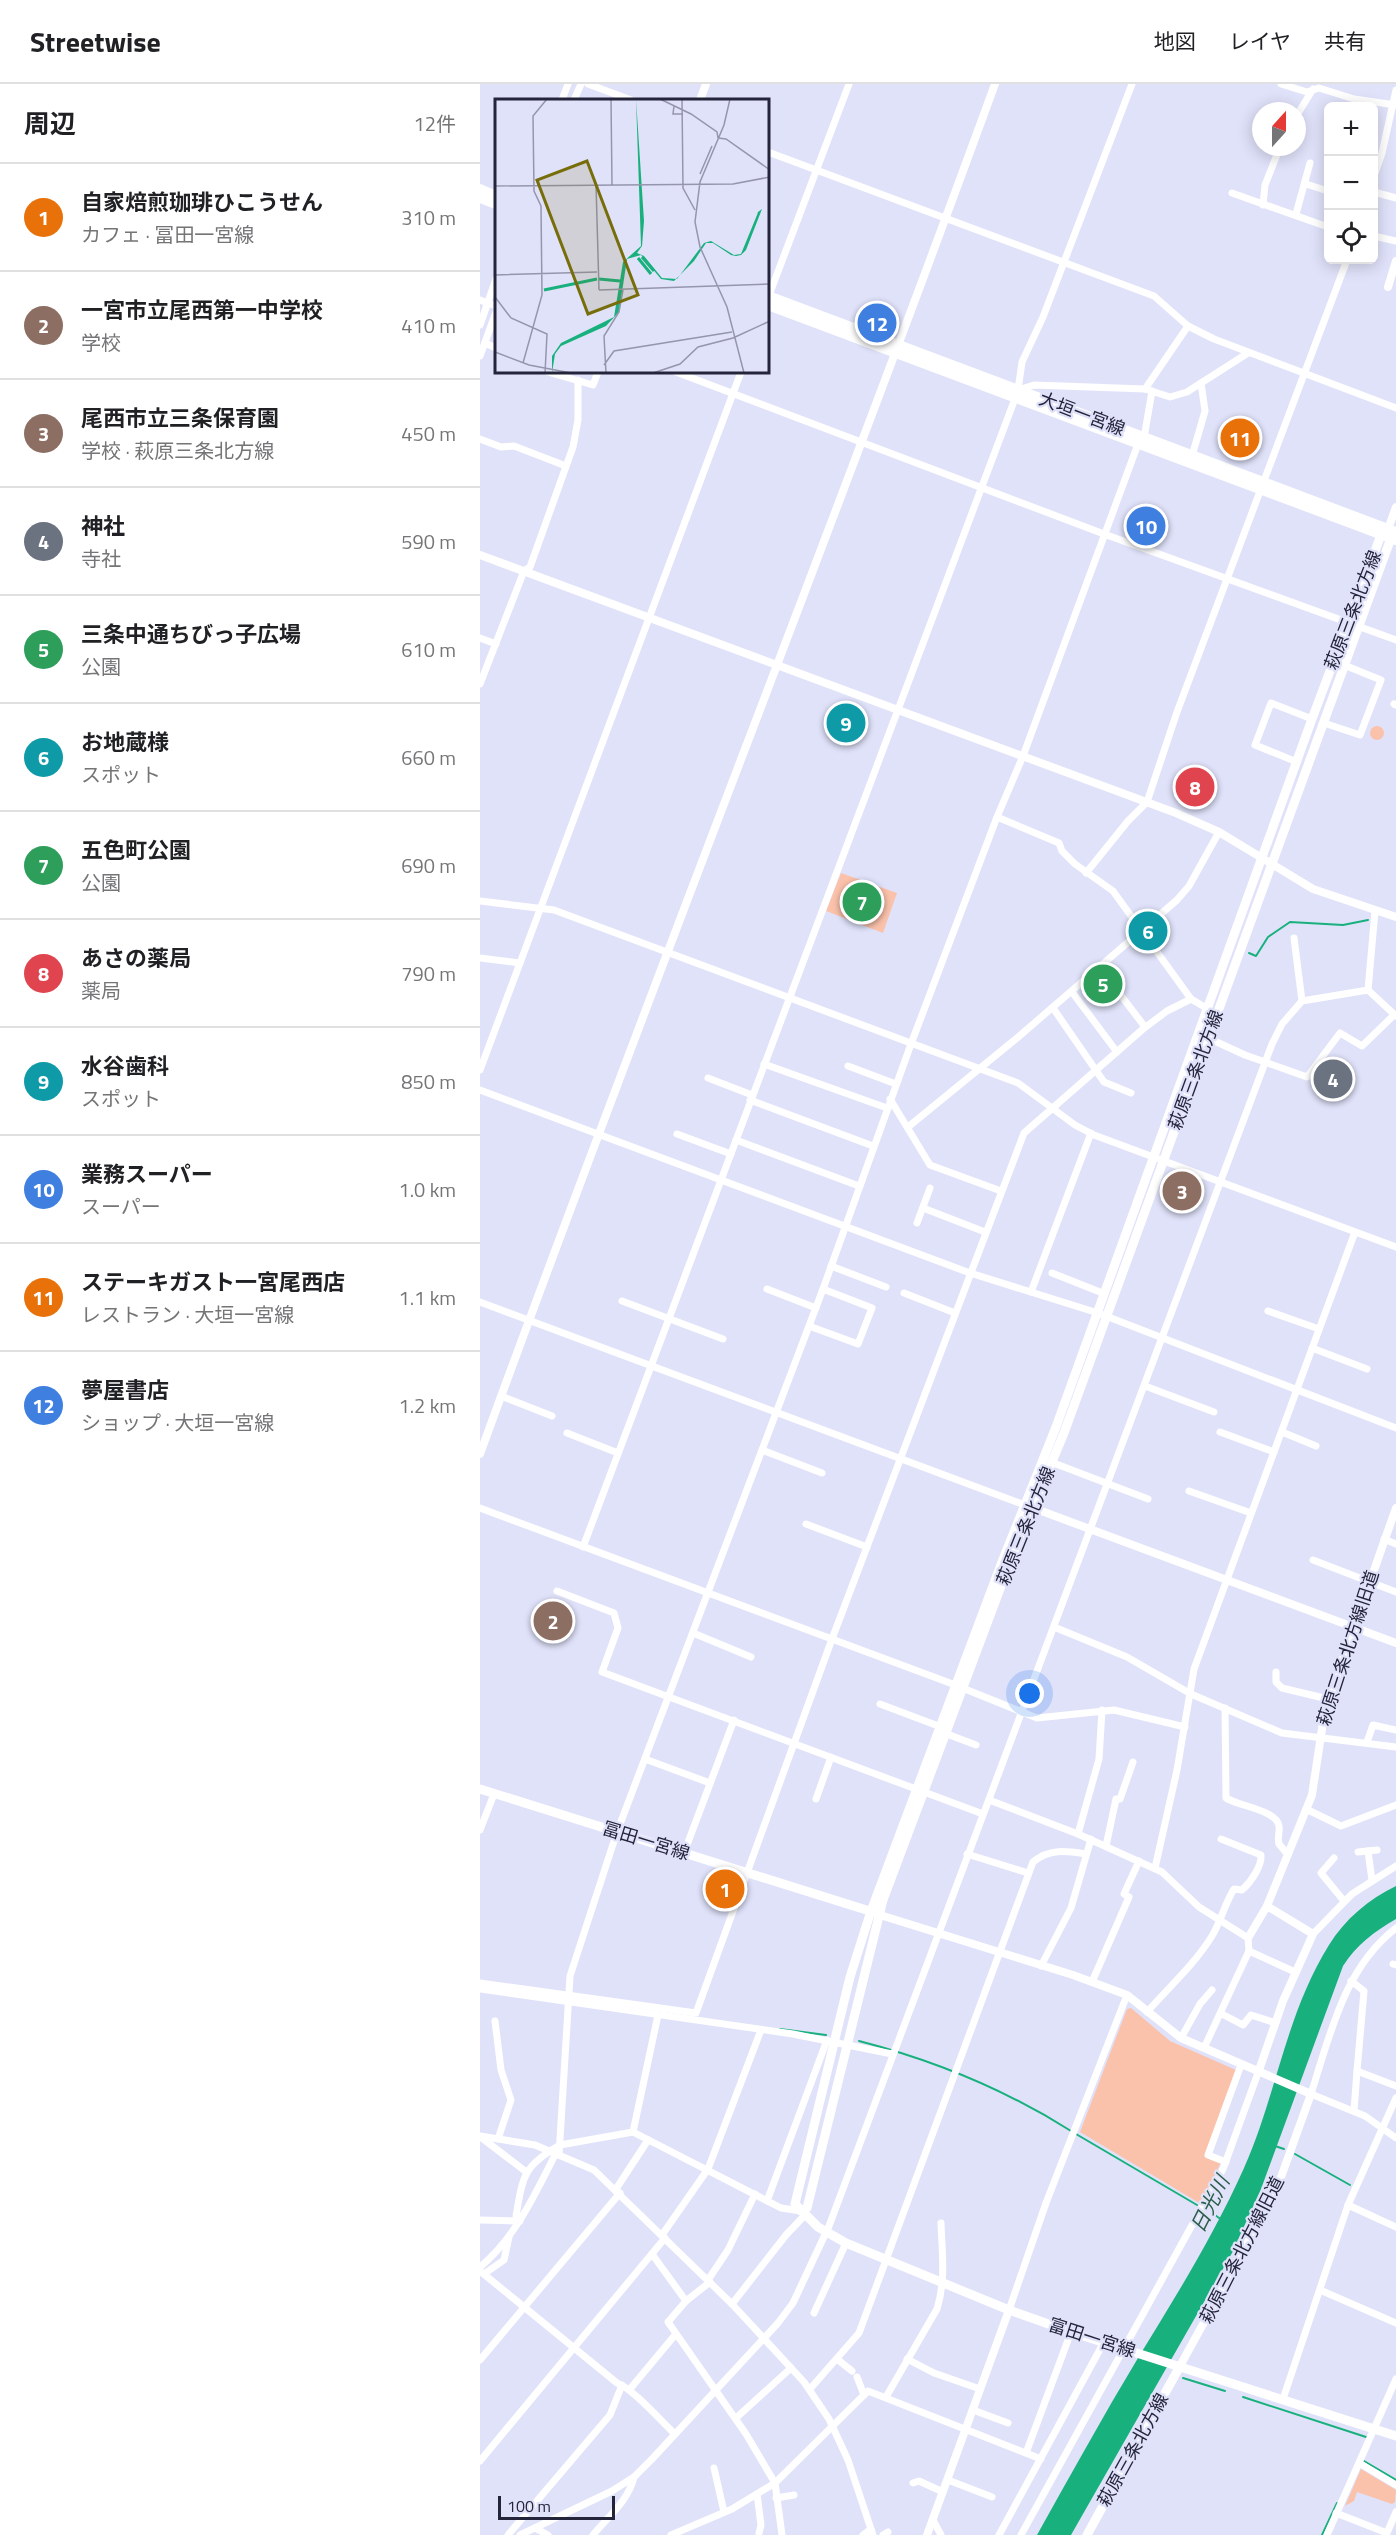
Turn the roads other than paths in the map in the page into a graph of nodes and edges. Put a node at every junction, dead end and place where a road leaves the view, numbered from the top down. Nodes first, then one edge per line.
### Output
1 (568, 84) edge
2 (580, 84) edge
3 (588, 84) edge
4 (706, 84) edge
5 (849, 84) edge
6 (995, 84) edge
7 (1132, 84) edge
8 (1281, 84) edge
9 (1314, 87) edge
10 (1396, 90) edge
11 (562, 99) edge
12 (574, 99) edge
13 (628, 99) edge
14 (700, 99) edge
15 (1305, 102) edge
16 (1394, 105) edge
17 (770, 153) edge
18 (1276, 156) edge
19 (1310, 163) dead end
20 (1378, 164) edge
21 (817, 170) junction
22 (1306, 184) junction
23 (480, 189) edge
24 (1324, 189) edge
25 (1232, 193) dead end
26 (1378, 193) edge
27 (495, 196) edge
28 (480, 198) edge
29 (1396, 198) edge
30 (495, 204) edge
31 (1263, 205) junction
32 (1296, 214) junction
33 (946, 218) junction
34 (1324, 225) edge
35 (1378, 237) edge
36 (1396, 241) edge
37 (1065, 261) junction
38 (1396, 261) edge
39 (1345, 264) edge
40 (495, 282) edge
41 (1388, 287) dead end
42 (770, 292) edge
43 (770, 298) edge
44 (480, 300) edge
45 (488, 303) junction
46 (495, 306) edge
47 (770, 306) edge
48 (495, 315) edge
49 (480, 325) edge
50 (1188, 327) junction
51 (485, 343) junction
52 (495, 348) edge
53 (898, 350) junction
54 (1248, 353) junction
55 (480, 356) edge
56 (556, 374) edge
57 (597, 374) edge
58 (681, 374) edge
59 (740, 374) edge
60 (1304, 374) junction
61 (578, 380) junction
62 (1201, 383) junction
63 (1149, 390) junction
64 (733, 393) junction
65 (1017, 394) junction
66 (1396, 408) edge
67 (480, 439) edge
68 (863, 441) junction
69 (1141, 441) junction
70 (1192, 456) junction
71 (566, 465) junction
72 (1263, 486) junction
73 (982, 487) junction
74 (1396, 507) edge
75 (1104, 534) junction
76 (1390, 535) edge
77 (480, 555) edge
78 (524, 571) junction
79 (1228, 579) junction
80 (649, 618) junction
81 (1353, 624) junction
82 (480, 638) edge
83 (1396, 640) edge
84 (496, 644) junction
85 (775, 665) junction
86 (1344, 665) junction
87 (480, 684) edge
88 (899, 710) junction
89 (1312, 719) junction
90 (1324, 723) junction
91 (1023, 756) junction
92 (1297, 762) junction
93 (1147, 802) junction
94 (997, 817) junction
95 (1219, 832) junction
96 (1267, 862) junction
97 (1086, 873) junction
98 (480, 901) edge
99 (540, 907) junction
100 (1375, 911) junction
101 (1396, 917) edge
102 (1142, 932) junction
103 (1294, 939) dead end
104 (666, 953) junction
105 (480, 958) edge
106 (520, 963) junction
107 (1100, 968) junction
108 (1368, 990) junction
109 (1072, 992) junction
110 (788, 999) junction
111 (1191, 999) junction
112 (1302, 1001) junction
113 (1053, 1008) junction
114 (1208, 1009) junction
115 (1395, 1015) edge
116 (1145, 1027) junction
117 (1208, 1038) junction
118 (910, 1044) junction
119 (1116, 1052) junction
120 (482, 1057) edge
121 (1264, 1063) junction
122 (764, 1064) junction
123 (848, 1066) dead end
124 (1097, 1069) junction
125 (480, 1070) edge
126 (979, 1070) junction
127 (708, 1078) dead end
128 (896, 1084) junction
129 (480, 1090) edge
130 (1131, 1093) dead end
131 (751, 1098) junction
132 (890, 1099) junction
133 (887, 1108) junction
134 (1053, 1109) junction
135 (908, 1127) junction
136 (1090, 1133) junction
137 (677, 1134) dead end
138 (598, 1135) junction
139 (736, 1140) junction
140 (873, 1146) junction
141 (731, 1154) junction
142 (1159, 1159) junction
143 (721, 1179) junction
144 (1219, 1182) junction
145 (859, 1186) junction
146 (930, 1188) dead end
147 (1001, 1191) junction
148 (923, 1208) junction
149 (916, 1223) dead end
150 (846, 1226) junction
151 (985, 1232) junction
152 (1355, 1232) junction
153 (1396, 1247) edge
154 (831, 1266) junction
155 (970, 1273) junction
156 (1052, 1273) dead end
157 (886, 1287) dead end
158 (767, 1289) dead end
159 (823, 1289) junction
160 (1031, 1292) junction
161 (904, 1293) dead end
162 (1105, 1293) junction
163 (622, 1301) dead end
164 (480, 1302) edge
165 (816, 1308) junction
166 (1268, 1311) dead end
167 (955, 1313) junction
168 (1101, 1315) junction
169 (669, 1317) junction
170 (531, 1322) junction
171 (809, 1326) junction
172 (1319, 1329) junction
173 (1163, 1338) junction
174 (723, 1339) dead end
175 (1312, 1348) junction
176 (651, 1365) junction
177 (1367, 1369) dead end
178 (1145, 1386) junction
179 (1298, 1390) junction
180 (501, 1396) junction
181 (777, 1411) junction
182 (1214, 1412) dead end
183 (552, 1416) dead end
184 (1396, 1428) edge
185 (1220, 1432) dead end
186 (1282, 1432) junction
187 (567, 1433) dead end
188 (1316, 1446) dead end
189 (762, 1450) junction
190 (1274, 1452) junction
191 (618, 1453) junction
192 (480, 1454) edge
193 (900, 1458) junction
194 (1051, 1462) junction
195 (822, 1473) dead end
196 (1108, 1484) junction
197 (1189, 1491) dead end
198 (1148, 1499) dead end
199 (1029, 1507) junction
200 (480, 1508) edge
201 (1396, 1508) edge
202 (1251, 1513) junction
203 (1394, 1521) edge
204 (806, 1524) dead end
205 (1090, 1530) junction
206 (1384, 1539) junction
207 (1396, 1544) edge
208 (583, 1547) junction
209 (867, 1547) junction
210 (1313, 1560) dead end
211 (1226, 1580) junction
212 (1369, 1581) junction
213 (558, 1591) dead end
214 (1396, 1592) edge
215 (708, 1593) junction
216 (1054, 1627) junction
217 (1353, 1628) junction
218 (693, 1633) junction
219 (832, 1639) junction
220 (1396, 1643) edge
221 (751, 1657) dead end
222 (1276, 1672) dead end
223 (960, 1687) junction
224 (1191, 1694) junction
225 (669, 1696) junction
226 (1328, 1699) junction
227 (880, 1704) dead end
228 (1225, 1708) junction
229 (1102, 1710) junction
230 (1022, 1712) junction
231 (734, 1720) junction
232 (1185, 1727) junction
233 (1396, 1730) edge
234 (944, 1731) junction
235 (1320, 1737) junction
236 (1367, 1742) junction
237 (795, 1744) junction
238 (976, 1745) dead end
239 (1396, 1747) edge
240 (831, 1757) junction
241 (645, 1758) junction
242 (1133, 1762) dead end
243 (710, 1783) junction
244 (480, 1789) edge
245 (921, 1791) junction
246 (494, 1794) junction
247 (816, 1799) dead end
248 (989, 1800) junction
249 (1396, 1805) edge
250 (1306, 1809) junction
251 (983, 1814) junction
252 (480, 1830) edge
253 (617, 1832) junction
254 (1078, 1834) junction
255 (1091, 1839) junction
256 (1221, 1839) dead end
257 (1106, 1846) junction
258 (1377, 1850) dead end
259 (1368, 1851) junction
260 (1358, 1852) dead end
261 (684, 1853) junction
262 (967, 1854) junction
263 (1086, 1854) junction
264 (1288, 1855) junction
265 (1334, 1858) dead end
266 (1139, 1861) junction
267 (1396, 1866) edge
268 (1155, 1868) junction
269 (747, 1872) junction
270 (1028, 1873) junction
271 (1372, 1880) junction
272 (1344, 1901) junction
273 (1267, 1906) junction
274 (875, 1913) junction
275 (1220, 1920) junction
276 (1396, 1928) edge
277 (939, 1934) junction
278 (1313, 1934) junction
279 (1248, 1938) junction
280 (1250, 1951) junction
281 (999, 1952) junction
282 (1041, 1965) junction
283 (1295, 1972) junction
284 (1351, 1981) junction
285 (1092, 1982) junction
286 (480, 1983) edge
287 (480, 1989) edge
288 (1212, 1990) dead end
289 (1127, 1995) junction
290 (568, 1999) junction
291 (1146, 2012) junction
292 (1222, 2014) junction
293 (658, 2015) junction
294 (495, 2021) dead end
295 (1276, 2023) junction
296 (761, 2030) junction
297 (1181, 2038) junction
298 (831, 2040) junction
299 (846, 2044) junction
300 (1204, 2048) junction
301 (893, 2051) junction
302 (1240, 2065) junction
303 (1358, 2071) junction
304 (1258, 2073) junction
305 (1396, 2086) edge
306 (1311, 2094) junction
307 (1396, 2098) edge
308 (1354, 2111) junction
309 (1383, 2129) junction
310 (633, 2132) junction
311 (480, 2137) edge
312 (1396, 2138) edge
313 (498, 2139) junction
314 (648, 2140) junction
315 (560, 2145) junction
316 (555, 2153) junction
317 (1226, 2162) junction
318 (708, 2169) junction
319 (525, 2171) junction
320 (618, 2191) junction
321 (755, 2194) junction
322 (767, 2201) junction
323 (1348, 2205) junction
324 (803, 2213) junction
325 (480, 2220) edge
326 (520, 2221) junction
327 (941, 2223) dead end
328 (1396, 2227) edge
329 (827, 2231) junction
330 (664, 2236) junction
331 (846, 2243) junction
332 (652, 2254) junction
333 (887, 2260) junction
334 (481, 2270) edge
335 (709, 2281) junction
336 (944, 2284) junction
337 (1320, 2290) junction
338 (686, 2301) junction
339 (732, 2304) junction
340 (525, 2307) junction
341 (1009, 2310) junction
342 (814, 2313) dead end
343 (1396, 2323) edge
344 (1071, 2332) junction
345 (675, 2335) junction
346 (764, 2340) junction
347 (1104, 2342) junction
348 (574, 2349) junction
349 (1127, 2350) junction
350 (837, 2359) junction
351 (907, 2359) junction
352 (480, 2360) edge
353 (1178, 2365) junction
354 (791, 2368) junction
355 (1396, 2379) edge
356 (622, 2385) junction
357 (630, 2389) junction
358 (810, 2389) junction
359 (980, 2389) junction
360 (717, 2392) junction
361 (864, 2395) junction
362 (886, 2397) junction
363 (1283, 2399) junction
364 (973, 2410) junction
365 (847, 2414) junction
366 (736, 2418) junction
367 (854, 2421) dead end
368 (1008, 2423) dead end
369 (833, 2428) junction
370 (1374, 2429) junction
371 (966, 2430) junction
372 (675, 2434) junction
373 (1396, 2436) edge
374 (1026, 2453) junction
375 (1041, 2459) junction
376 (480, 2461) edge
377 (1359, 2463) junction
378 (714, 2468) dead end
379 (633, 2477) junction
380 (948, 2480) junction
381 (913, 2482) dead end
382 (775, 2483) junction
383 (1396, 2486) edge
384 (943, 2492) junction
385 (757, 2494) junction
386 (794, 2495) dead end
387 (992, 2497) dead end
388 (776, 2498) junction
389 (724, 2512) junction
390 (1396, 2512) edge
391 (1336, 2514) junction
392 (933, 2520) junction
393 (535, 2528) junction
394 (872, 2532) edge
395 (685, 2533) edge
396 (759, 2533) dead end
397 (508, 2535) edge
398 (520, 2535) edge
399 (548, 2535) edge
400 (592, 2535) edge
401 (671, 2535) edge
402 (782, 2535) edge
403 (862, 2535) edge
404 (927, 2535) edge
405 (941, 2535) edge
406 (999, 2535) edge
407 (1021, 2535) edge
408 (1087, 2535) edge
409 (1327, 2535) edge

1 - 11 street
2 - 12 street
3 - 13 street
4 - 14 street
5 - 21 street
6 - 33 street
7 - 37 street
8 - 9 street
9 - 15 street
9 - 16 street
10 - 16 street
16 - 20 street
17 - 21 street
18 - 31 street
19 - 22 street
21 - 33 street
21 - 42 street
22 - 24 street
22 - 32 street
23 - 27 main road
25 - 31 street
26 - 29 street
28 - 30 main road
31 - 32 street
32 - 34 street
33 - 37 street
33 - 53 street
35 - 36 street
37 - 50 street
37 - 65 street
38 - 41 street
39 - 60 street
40 - 45 street
43 - 53 main road, 大垣一宮線
44 - 45 street
45 - 46 street
45 - 49 street
47 - 53 main road, 大垣一宮線
48 - 51 street
50 - 54 street
50 - 63 street
51 - 52 street
51 - 55 street
53 - 65 main road, 大垣一宮線
53 - 68 street
54 - 60 street
54 - 62 street
56 - 61 street
57 - 61 street
58 - 64 street
59 - 64 street
60 - 66 street
60 - 72 street
61 - 71 street
62 - 63 street
62 - 70 street
63 - 65 street
63 - 69 street
64 - 68 street
64 - 80 street
65 - 69 main road, 大垣一宮線
65 - 73 street
67 - 71 street
68 - 73 street
68 - 85 street
69 - 70 main road, 大垣一宮線
69 - 72 main road, 大垣一宮線
69 - 75 street
70 - 72 main road, 大垣一宮線
71 - 78 street
72 - 76 main road, 大垣一宮線
72 - 79 street
73 - 75 street
73 - 88 street
74 - 76 street
75 - 79 street
75 - 91 street
76 - 81 main road, 萩原三条北方線
77 - 78 street
78 - 80 street
78 - 84 street
79 - 81 street
79 - 93 street
80 - 85 street
80 - 99 street
81 - 83 street
81 - 86 main road, 萩原三条北方線
81 - 89 main road, 萩原三条北方線
82 - 84 street
84 - 87 street
85 - 88 street
85 - 104 street
86 - 90 main road, 萩原三条北方線
86 - 90 street
88 - 91 street
88 - 110 street
89 - 92 main road, 萩原三条北方線
89 - 92 street
90 - 96 main road, 萩原三条北方線
91 - 93 street
91 - 94 street
92 - 96 main road, 萩原三条北方線
93 - 95 street
93 - 97 street
94 - 97 street
94 - 118 street
95 - 96 street
95 - 102 street
96 - 100 street
96 - 114 main road, 萩原三条北方線
96 - 117 main road, 萩原三条北方線
97 - 102 street
98 - 99 street
99 - 104 street
99 - 106 street
100 - 101 street
100 - 108 street
102 - 107 street
102 - 111 street
103 - 112 street
104 - 110 street
104 - 138 street
105 - 106 street
106 - 120 street
107 - 109 street
107 - 116 street
108 - 112 street
108 - 115 street
109 - 113 street
109 - 119 street
110 - 118 street
110 - 122 street
111 - 114 street
111 - 116 street
112 - 121 street
113 - 124 street
113 - 126 street
114 - 142 main road, 萩原三条北方線
115 - 121 street
116 - 119 street
117 - 121 street
117 - 142 main road, 萩原三条北方線
118 - 126 street
118 - 128 street
119 - 124 street
120 - 125 street
121 - 144 street
122 - 131 street
122 - 133 street
123 - 128 street
124 - 130 street
124 - 134 street
126 - 134 street
126 - 135 street
127 - 131 street
128 - 132 street
129 - 138 street
131 - 139 street
131 - 140 street
132 - 133 street
132 - 135 street
133 - 140 street
134 - 136 street
134 - 147 street
135 - 147 street
136 - 142 street
136 - 160 street
137 - 141 street
138 - 143 street
138 - 170 street
139 - 141 street
139 - 145 street
140 - 145 street
141 - 143 street
142 - 144 street
142 - 162 main road, 萩原三条北方線
142 - 168 main road, 萩原三条北方線
143 - 150 street
143 - 169 street
144 - 152 street
144 - 173 street
145 - 150 street
146 - 148 street
147 - 151 street
148 - 149 street
148 - 151 street
150 - 154 street
150 - 155 street
151 - 155 street
152 - 153 street
152 - 172 street
154 - 157 street
154 - 159 street
155 - 160 street
155 - 167 street
156 - 162 street
158 - 165 street
159 - 165 street
159 - 171 street
160 - 168 street
161 - 167 street
162 - 168 main road, 萩原三条北方線
163 - 169 street
164 - 170 street
165 - 171 street
166 - 172 street
167 - 193 street
168 - 173 street
168 - 194 main road, 萩原三条北方線
168 - 199 main road, 萩原三条北方線
169 - 174 street
169 - 176 street
170 - 176 street
170 - 180 street
171 - 181 street
172 - 175 street
173 - 178 street
173 - 179 street
175 - 177 street
175 - 179 street
176 - 181 street
176 - 191 street
178 - 182 street
178 - 196 street
179 - 184 street
179 - 186 street
180 - 183 street
180 - 192 street
181 - 189 street
181 - 193 street
185 - 190 street
186 - 188 street
186 - 190 street
187 - 191 street
189 - 195 street
189 - 215 street
190 - 202 street
191 - 208 street
193 - 199 street
193 - 209 street
194 - 196 street
194 - 199 main road, 萩原三条北方線
196 - 198 street
196 - 205 street
197 - 202 street
199 - 205 street
199 - 223 main road, 萩原三条北方線
200 - 208 street
201 - 203 street, 萩原三条北方線旧道
202 - 211 street
203 - 206 street, 萩原三条北方線旧道
204 - 209 street
205 - 211 street
205 - 216 street
206 - 207 street
206 - 212 street, 萩原三条北方線旧道
208 - 215 street
209 - 219 street
210 - 212 street
211 - 217 street
211 - 224 street
212 - 214 street
212 - 217 street, 萩原三条北方線旧道
213 - 225 street
215 - 218 street
215 - 219 street
216 - 224 street
216 - 230 street
217 - 220 street
217 - 226 street, 萩原三条北方線旧道
218 - 221 street
218 - 225 street
219 - 223 street
219 - 237 street
222 - 226 street
223 - 230 street
223 - 234 main road, 萩原三条北方線
224 - 228 street
224 - 232 street
225 - 231 street
225 - 241 street
226 - 235 street, 萩原三条北方線旧道
227 - 234 street
228 - 235 street
228 - 264 street
229 - 230 street
229 - 232 street
229 - 254 street
230 - 248 street
231 - 237 street
231 - 243 street
232 - 268 street
233 - 236 street
234 - 238 street
234 - 245 main road, 萩原三条北方線
235 - 236 street
235 - 250 street, 萩原三条北方線旧道
236 - 239 street
237 - 240 street
237 - 269 street
240 - 245 street
240 - 247 street
241 - 243 street
241 - 253 street
242 - 257 street
243 - 261 street
244 - 246 main road, 冨田一宮線
245 - 251 street
245 - 274 main road, 萩原三条北方線
246 - 252 street
246 - 253 main road, 冨田一宮線
248 - 251 street
248 - 254 street
249 - 250 street
250 - 264 street, 萩原三条北方線旧道
251 - 262 street
253 - 261 main road, 冨田一宮線
253 - 290 street
254 - 255 street
255 - 257 street
255 - 263 street
256 - 275 street
257 - 266 street
258 - 259 street
259 - 260 street
259 - 271 street
261 - 269 main road, 冨田一宮線
262 - 270 street
262 - 277 street
263 - 270 street
263 - 282 street
264 - 273 street, 萩原三条北方線旧道
265 - 272 street
266 - 268 street
266 - 285 street
267 - 271 street
268 - 275 street
269 - 274 main road, 冨田一宮線
269 - 290 street
270 - 281 street
271 - 272 street
272 - 278 street
273 - 278 street
273 - 279 street, 萩原三条北方線旧道
274 - 277 street
274 - 298 main road
274 - 299 main road
275 - 279 street
275 - 291 street
276 - 284 street
277 - 281 street
277 - 301 street
278 - 283 street
279 - 280 street
280 - 283 street
280 - 292 street
281 - 282 street
281 - 333 street
282 - 285 street
283 - 295 street
284 - 303 street
284 - 306 street
285 - 289 street
286 - 290 street
287 - 290 street
288 - 297 street
289 - 291 street
289 - 341 street
290 - 293 street
290 - 315 street
291 - 297 street
292 - 295 street
292 - 300 street
293 - 296 street
293 - 310 street
294 - 313 street
295 - 304 street
296 - 298 street
296 - 318 street
297 - 300 street
298 - 299 street
298 - 322 street
298 - 324 main road
299 - 301 street
299 - 324 main road
300 - 302 street
301 - 329 street
302 - 304 street
302 - 317 street
303 - 305 street
303 - 308 street
304 - 306 street
304 - 317 street
306 - 308 street
306 - 353 street, 萩原三条北方線旧道
307 - 309 street
308 - 309 street
309 - 312 street
309 - 323 street
310 - 314 street
310 - 315 street
311 - 313 street
311 - 319 street
313 - 316 street
314 - 318 street
314 - 320 street
315 - 316 street
316 - 319 street
316 - 320 street
316 - 326 street
317 - 349 street
318 - 321 street
318 - 330 street
319 - 326 street
320 - 330 street
320 - 340 street
321 - 322 street
321 - 335 street
322 - 324 street
323 - 328 street
323 - 337 street
324 - 329 main road, 富田一宮線
324 - 339 street
325 - 326 street
326 - 334 street
327 - 336 street
329 - 331 main road, 富田一宮線
329 - 346 street
330 - 332 street
330 - 335 street
331 - 333 main road, 富田一宮線
331 - 342 street
332 - 338 street
332 - 348 street
333 - 336 main road, 富田一宮線
333 - 350 street
334 - 340 street
335 - 338 street
335 - 339 street
336 - 341 main road, 富田一宮線
336 - 351 street
337 - 343 street
337 - 363 street
338 - 345 street
339 - 346 street
340 - 348 street
340 - 352 street
341 - 344 main road, 富田一宮線
341 - 359 street
344 - 347 main road, 富田一宮線
344 - 374 street
345 - 357 street
345 - 360 street
346 - 354 street
346 - 360 street
347 - 349 main road, 富田一宮線
347 - 375 street
348 - 356 street
348 - 376 street
349 - 353 main road, 富田一宮線
349 - 407 street
350 - 358 street
350 - 361 street
351 - 359 street
351 - 362 street
353 - 363 main road, 富田一宮線
353 - 408 main road, 萩原三条北方線
354 - 358 street
354 - 366 street
355 - 370 street
356 - 357 street
356 - 397 street
357 - 372 street
358 - 369 street
359 - 364 street
360 - 366 street
360 - 372 street
361 - 362 street
361 - 365 street
362 - 371 street
363 - 370 main road, 富田一宮線
364 - 368 street
364 - 371 street
365 - 367 street
365 - 369 street
366 - 382 street
369 - 382 street
369 - 394 street
370 - 373 main road, 富田一宮線
370 - 377 street
371 - 374 street
371 - 380 street
372 - 379 street
374 - 375 street
375 - 406 street
377 - 383 street
377 - 391 street
378 - 389 street
379 - 393 street
379 - 400 street
380 - 384 street
380 - 387 street
381 - 384 street
382 - 385 street
382 - 388 street
384 - 392 street
385 - 389 street
385 - 396 street
386 - 388 street
388 - 402 street
389 - 395 street
390 - 391 street
391 - 409 street
392 - 404 street
392 - 405 street
393 - 398 street
393 - 399 street
394 - 403 street
395 - 401 street

